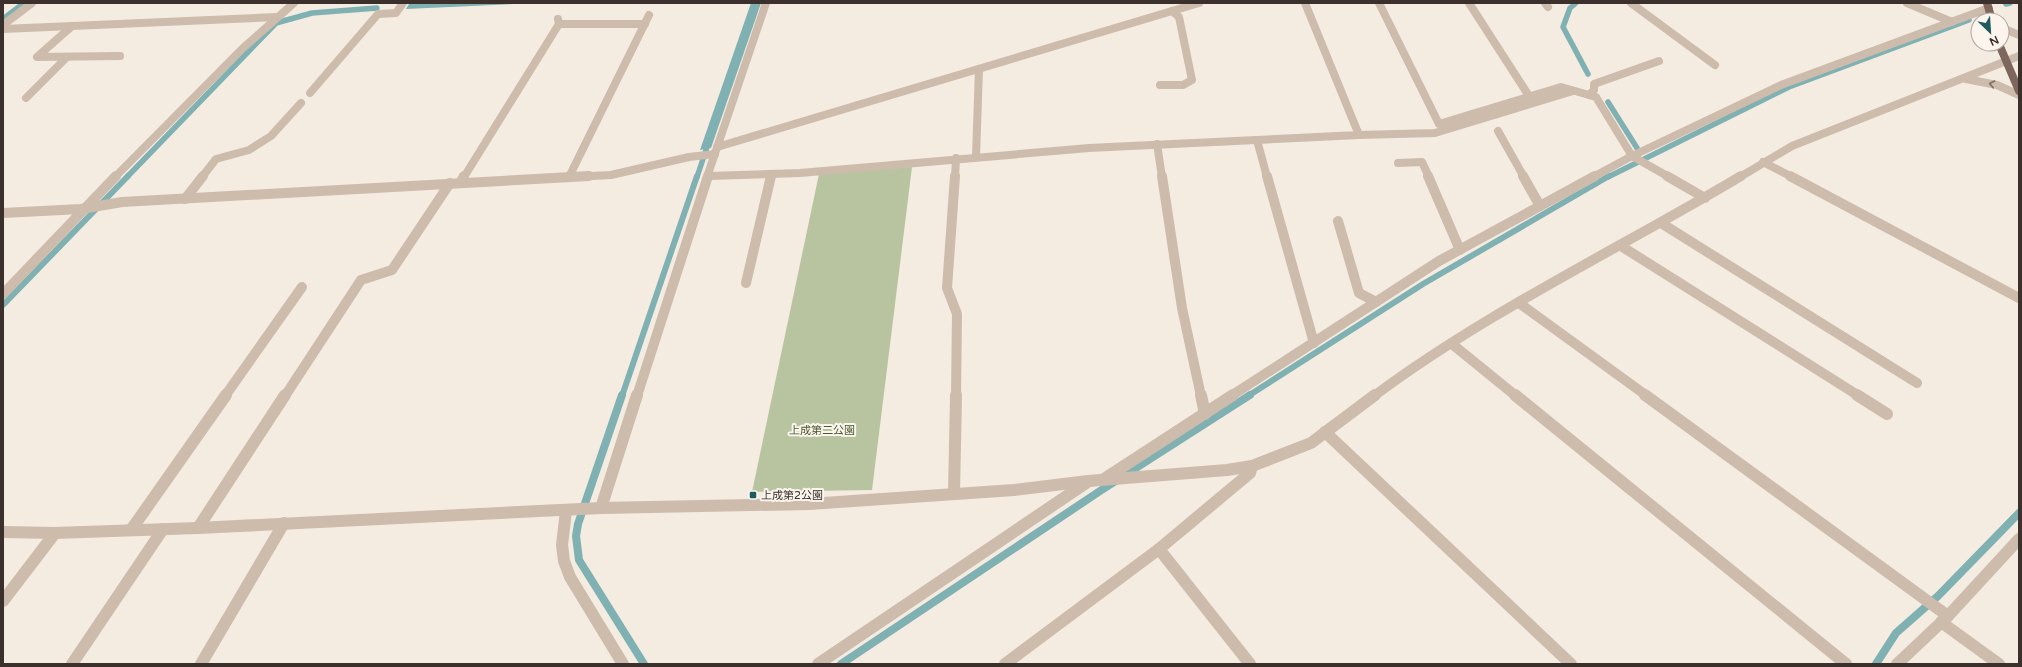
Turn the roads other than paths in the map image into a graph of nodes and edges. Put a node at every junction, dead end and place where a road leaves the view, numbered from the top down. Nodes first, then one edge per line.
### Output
1 (32, 3) edge
2 (294, 3) edge
3 (403, 3) edge
4 (766, 3) edge
5 (1199, 3) edge
6 (1305, 3) edge
7 (1379, 3) edge
8 (1469, 3) edge
9 (1631, 3) edge
10 (1907, 3) edge
11 (1988, 5) edge
12 (1172, 11) junction
13 (649, 15) dead end
14 (277, 17) junction
15 (1952, 22) junction
16 (645, 24) junction
17 (3, 25) edge
18 (72, 26) junction
19 (3, 29) edge
20 (2002, 52) edge
21 (120, 56) dead end
22 (2019, 56) edge
23 (67, 57) junction
24 (1659, 61) dead end
25 (2006, 62) junction
26 (1715, 65) dead end
27 (979, 69) junction
28 (1964, 79) junction
29 (1160, 85) dead end
30 (1573, 91) junction
31 (2019, 91) edge
32 (310, 93) dead end
33 (1589, 95) junction
34 (2019, 95) edge
35 (1529, 96) junction
36 (26, 98) dead end
37 (301, 103) dead end
38 (1498, 131) dead end
39 (1359, 135) junction
40 (1257, 140) junction
41 (1157, 144) junction
42 (714, 152) junction
43 (976, 156) junction
44 (956, 158) junction
45 (1636, 159) junction
46 (1763, 162) junction
47 (1398, 163) dead end
48 (772, 174) junction
49 (709, 176) junction
50 (569, 177) junction
51 (455, 183) junction
52 (1705, 198) junction
53 (185, 199) junction
54 (1540, 206) junction
55 (88, 208) junction
56 (3, 213) edge
57 (1338, 221) dead end
58 (1661, 223) junction
59 (1621, 246) junction
60 (1460, 250) junction
61 (746, 283) dead end
62 (302, 287) dead end
63 (3, 294) edge
64 (2019, 298) edge
65 (1376, 302) junction
66 (1519, 303) junction
67 (1314, 343) junction
68 (1452, 344) junction
69 (1917, 383) dead end
70 (1205, 414) junction
71 (1887, 414) dead end
72 (1325, 432) junction
73 (1252, 466) junction
74 (1103, 480) junction
75 (1088, 481) junction
76 (954, 494) junction
77 (596, 508) junction
78 (570, 510) junction
79 (284, 524) junction
80 (198, 528) junction
81 (163, 529) junction
82 (131, 530) junction
83 (3, 532) edge
84 (55, 533) junction
85 (2019, 539) edge
86 (1159, 549) junction
87 (3, 601) edge
88 (1945, 619) junction
89 (72, 664) edge
90 (201, 664) edge
91 (622, 664) edge
92 (818, 664) edge
93 (1005, 664) edge
94 (1250, 664) edge
95 (1571, 664) edge
96 (1846, 664) edge
97 (1897, 664) edge
98 (1999, 664) edge

1 - 17 street
2 - 14 street
3 - 32 street
4 - 42 street
5 - 12 street
6 - 39 street
7 - 35 street
8 - 35 street
9 - 26 street
10 - 15 street
11 - 15 street
12 - 27 street
12 - 29 street
13 - 16 street
14 - 18 street
14 - 55 street
15 - 45 street
16 - 50 street
16 - 51 street
18 - 19 street
18 - 23 street
20 - 25 main road
21 - 23 street
22 - 25 street
23 - 36 street
24 - 33 street
25 - 28 street
25 - 31 main road
27 - 42 street
27 - 43 street
34 -> 28 street
28 - 46 street
30 - 33 street
30 - 35 street
30 - 39 street
33 - 45 street
37 - 53 street
38 - 54 street
39 - 40 street
40 - 41 street
40 - 67 street
41 - 43 street
41 - 70 street
42 - 49 street
42 - 50 street
43 - 44 street
44 - 48 street
44 - 76 street
45 - 52 street
45 - 54 street
46 - 52 street
46 - 64 street
47 - 60 street
48 - 49 street
48 - 61 street
49 - 77 street
50 - 51 street
51 - 53 street
51 - 80 street
52 - 58 street
53 - 55 street
54 - 60 street
55 - 56 street
55 - 63 street
57 - 65 street
58 - 59 street
58 - 69 street
59 - 66 street
59 - 71 street
60 - 65 street
62 - 82 street
65 - 67 street
66 - 68 street
66 - 88 street
67 - 70 street
68 - 72 street
68 - 96 street
70 - 74 street
72 - 73 street
72 - 95 street
73 - 74 street
73 - 86 street
74 - 75 street
75 - 76 street
75 - 92 street
76 - 77 street
77 - 78 street
78 - 79 street
78 - 91 street
79 - 80 street
79 - 90 street
80 - 81 street
81 - 82 street
81 - 89 street
82 - 84 street
83 - 84 street
84 - 87 street
85 - 88 street
86 - 93 street
86 - 94 street
88 - 97 street
88 - 98 street

